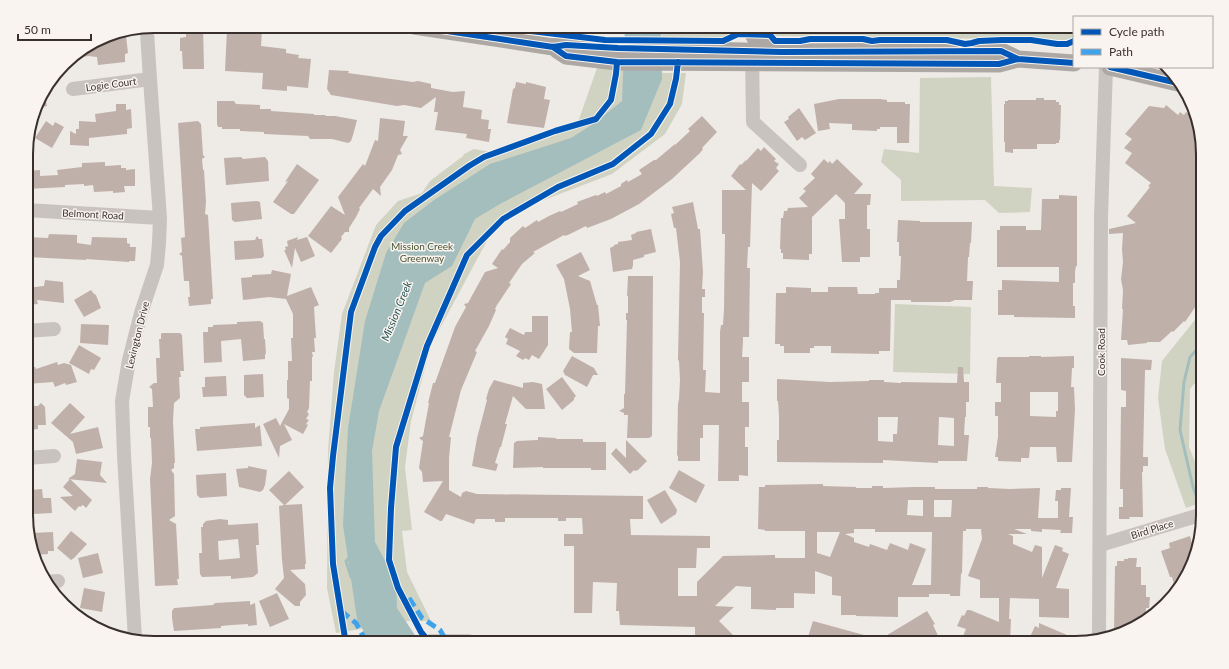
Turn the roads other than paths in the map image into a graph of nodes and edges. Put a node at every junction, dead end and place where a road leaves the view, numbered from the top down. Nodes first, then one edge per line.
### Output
1 (147, 33) edge
2 (461, 33) edge
3 (752, 44) edge
4 (850, 58) junction
5 (1069, 59) edge
6 (1106, 68) edge
7 (1114, 68) edge
8 (150, 79) junction
9 (1172, 82) edge
10 (73, 89) dead end
11 (800, 165) dead end
12 (33, 210) edge
13 (160, 218) junction
14 (54, 329) dead end
15 (33, 331) edge
16 (54, 456) dead end
17 (33, 458) edge
18 (1196, 516) edge
19 (1100, 545) junction
20 (135, 634) edge
21 (1099, 634) edge

1 - 8 street, Lexington Drive
2 - 3 main road
3 - 4 main road
3 - 4 main road
3 - 11 street
4 - 5 main road
6 - 19 street, Cook Road
7 - 9 main road
8 - 10 street, Logie Court
8 - 13 street, Lexington Drive
12 - 13 street, Belmont Road
13 - 20 street, Lexington Drive
14 - 15 street
16 - 17 street
18 - 19 street, Bird Place
19 - 21 street, Cook Road

